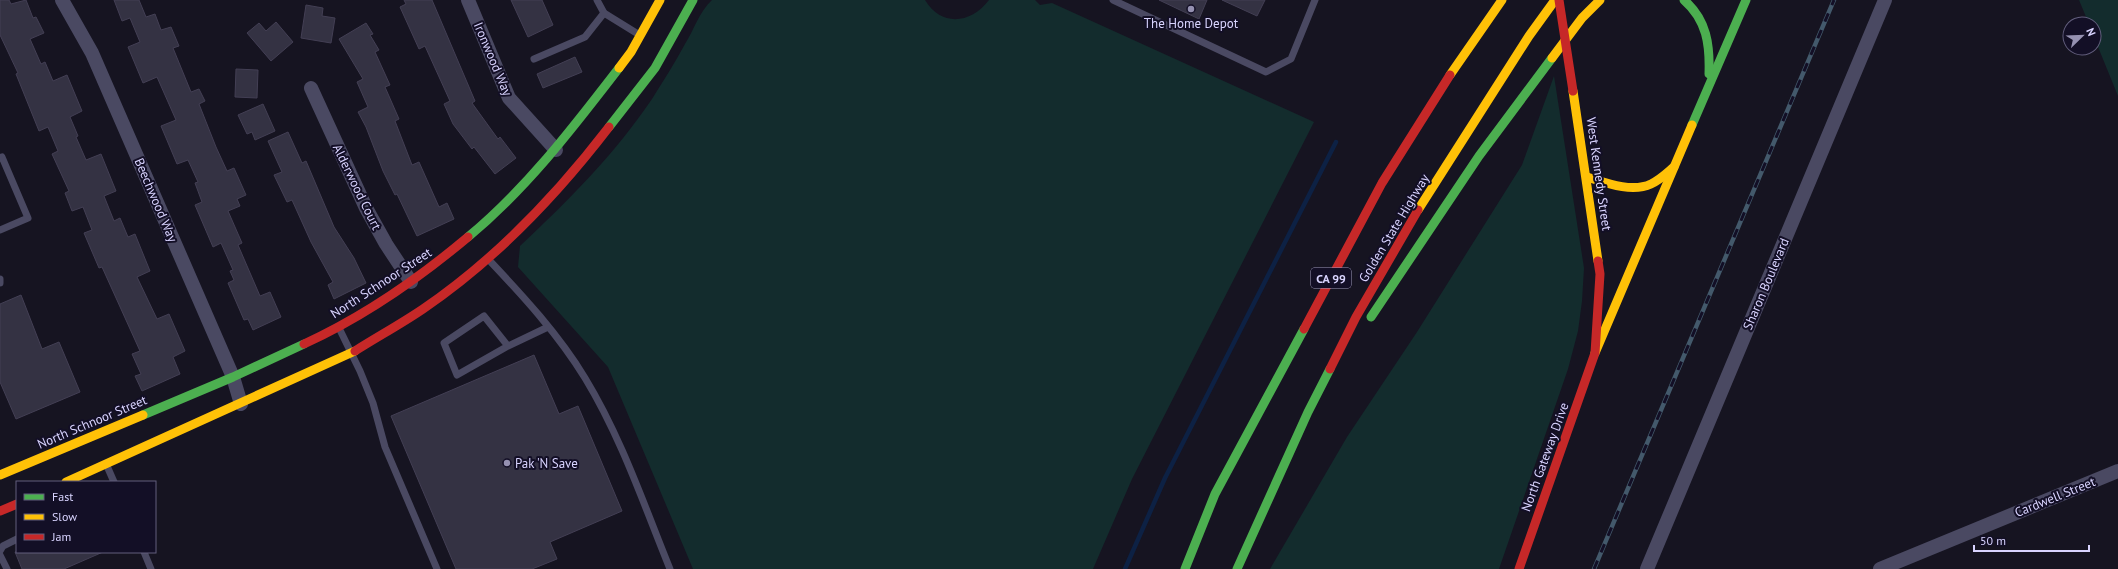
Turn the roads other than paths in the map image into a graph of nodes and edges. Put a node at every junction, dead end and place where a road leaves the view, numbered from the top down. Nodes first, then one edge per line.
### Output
1 (62, 0) edge
2 (468, 0) edge
3 (597, 0) edge
4 (660, 0) edge
5 (693, 0) edge
6 (1113, 0) edge
7 (1315, 0) edge
8 (1502, 0) edge
9 (1555, 0) edge
10 (1558, 0) edge
11 (1600, 0) edge
12 (1684, 0) edge
13 (1746, 0) edge
14 (1885, 0) edge
15 (604, 13) junction
16 (640, 35) junction
17 (534, 59) dead end
18 (1709, 83) junction
19 (311, 88) dead end
20 (556, 150) junction
21 (0, 158) edge
22 (1674, 167) junction
23 (1587, 177) junction
24 (0, 230) edge
25 (488, 259) junction
26 (0, 279) edge
27 (0, 282) edge
28 (411, 282) junction
29 (1365, 326) dead end
30 (339, 328) junction
31 (548, 328) junction
32 (508, 346) junction
33 (1352, 346) dead end
34 (351, 353) junction
35 (1595, 353) junction
36 (233, 377) junction
37 (241, 404) junction
38 (1308, 412) junction
39 (106, 464) junction
40 (2118, 471) edge
41 (0, 475) edge
42 (68, 481) edge
43 (114, 481) edge
44 (16, 504) edge
45 (0, 511) edge
46 (16, 540) edge
47 (0, 551) edge
48 (144, 553) edge
49 (0, 555) edge
50 (6, 569) edge
51 (151, 569) edge
52 (437, 569) edge
53 (670, 569) edge
54 (1186, 569) edge
55 (1237, 569) edge
56 (1518, 569) edge
57 (1647, 569) edge
58 (1880, 569) edge

1 - 36 street, Beechwood Way
2 - 20 street, Ironwood Way
3 - 15 lane
4 - 16 main road, North Schnoor Street
5 - 25 main road
6 - 7 lane
8 - 54 main road, CA 99
9 - 38 main road, Golden State Highway / CA 99
10 - 23 main road, West Kennedy Street, bridge
11 - 29 main road
12 - 18 main road
13 - 18 main road
14 - 57 street, Sharon Boulevard
15 - 16 lane
15 - 17 lane
16 - 20 main road, North Schnoor Street
18 - 22 main road
19 - 28 street, Alderwood Court
20 - 28 main road, North Schnoor Street
21 - 24 lane
22 - 23 main road
22 - 35 main road
23 - 35 main road, West Kennedy Street
25 - 31 lane
25 - 34 main road
26 - 27 lane
28 - 30 main road, North Schnoor Street
30 - 34 lane
30 - 36 main road, North Schnoor Street
31 - 32 lane
31 - 53 lane
32 - 32 lane
33 - 38 main road
34 - 37 main road
34 - 52 lane
35 - 56 main road, North Gateway Drive
36 - 37 street, Beechwood Way
36 - 41 main road, North Schnoor Street
37 - 39 main road
38 - 55 main road, Golden State Highway / CA 99
39 - 42 main road
39 - 43 lane
40 - 58 street, Cardwell Street
44 - 45 main road
46 - 47 lane
48 - 51 lane
49 - 50 lane

